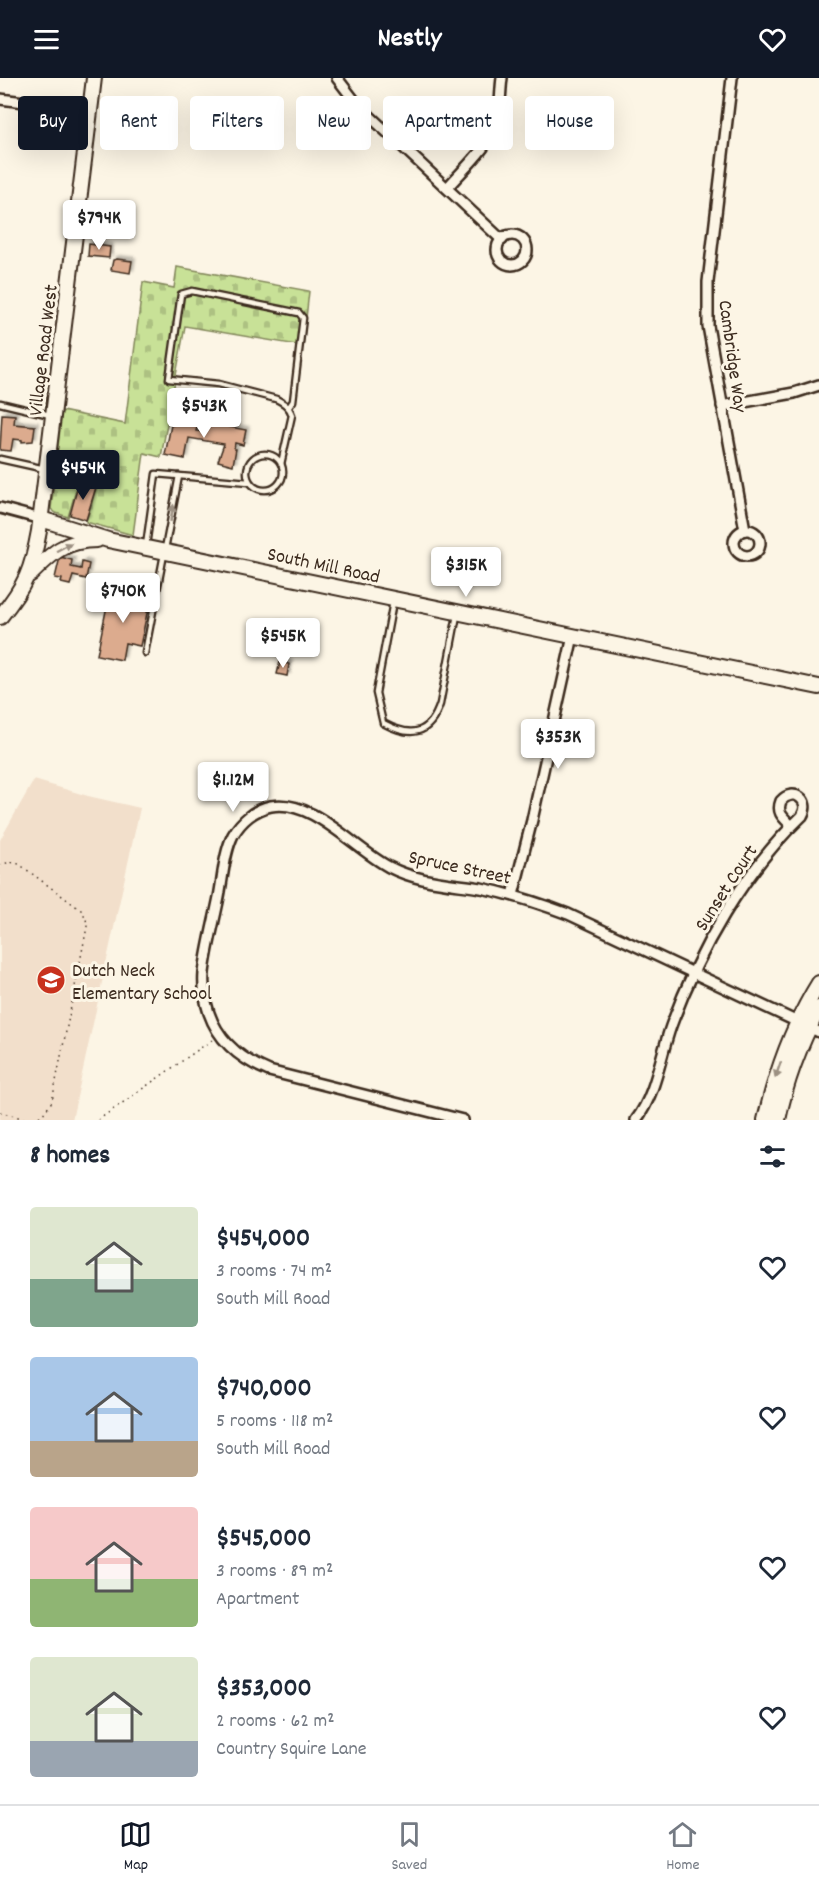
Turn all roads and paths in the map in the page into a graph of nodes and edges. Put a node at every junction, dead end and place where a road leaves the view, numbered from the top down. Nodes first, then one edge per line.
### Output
1 (94, 78) edge
2 (337, 78) edge
3 (502, 78) edge
4 (732, 78) edge
5 (0, 99) edge
6 (90, 110) junction
7 (447, 188) junction
8 (502, 240) dead end
9 (819, 385) edge
10 (0, 403) edge
11 (722, 406) junction
12 (289, 407) junction
13 (54, 416) junction
14 (0, 459) edge
15 (281, 464) junction
16 (47, 470) junction
17 (179, 476) junction
18 (249, 482) junction
19 (0, 508) edge
20 (41, 519) junction
21 (745, 530) dead end
22 (108, 540) junction
23 (146, 546) junction
24 (165, 551) junction
25 (29, 576) junction
26 (394, 599) junction
27 (457, 612) junction
28 (0, 616) edge
29 (573, 636) junction
30 (145, 653) dead end
31 (819, 687) edge
32 (792, 826) dead end
33 (0, 866) edge
34 (513, 895) junction
35 (694, 973) junction
36 (819, 983) edge
37 (819, 1008) edge
38 (808, 1027) edge
39 (213, 1040) dead end
40 (0, 1112) edge
41 (31, 1120) edge
42 (98, 1120) edge
43 (463, 1120) edge
44 (636, 1120) edge
45 (765, 1120) edge
46 (778, 1120) edge

1 - 6 street, Village Road West
2 - 7 street
3 - 7 street
4 - 11 street, Cambridge Way
5 - 6 street
6 - 13 street, Village Road West
7 - 8 street
9 - 11 street
10 - 13 lane
11 - 21 street, Cambridge Way
12 - 12 lane
12 - 15 lane
13 - 16 street, Village Road West
14 - 16 lane
15 - 18 lane
15 - 18 lane
16 - 20 street, Village Road West
17 - 18 lane
17 - 23 lane
24 -> 17 lane
19 - 20 street, South Mill Road
20 - 22 street, South Mill Road
20 - 25 street, Village Road West
22 - 23 street, South Mill Road
25 -> 22 street
23 - 24 street, South Mill Road
24 - 26 street, South Mill Road
24 - 30 lane
25 - 28 street
26 - 27 street, South Mill Road
26 - 27 lane
27 - 29 street, South Mill Road
29 - 31 street, South Mill Road
29 - 34 street
32 - 35 street, Sunset Court
33 - 41 path
34 - 35 street, Spruce Street
34 - 43 street, Spruce Street
35 - 38 street, Spruce Street
35 - 44 street
36 - 38 street
37 - 38 street
38 -> 45 street
38 - 46 street
39 - 42 path
40 - 41 path

